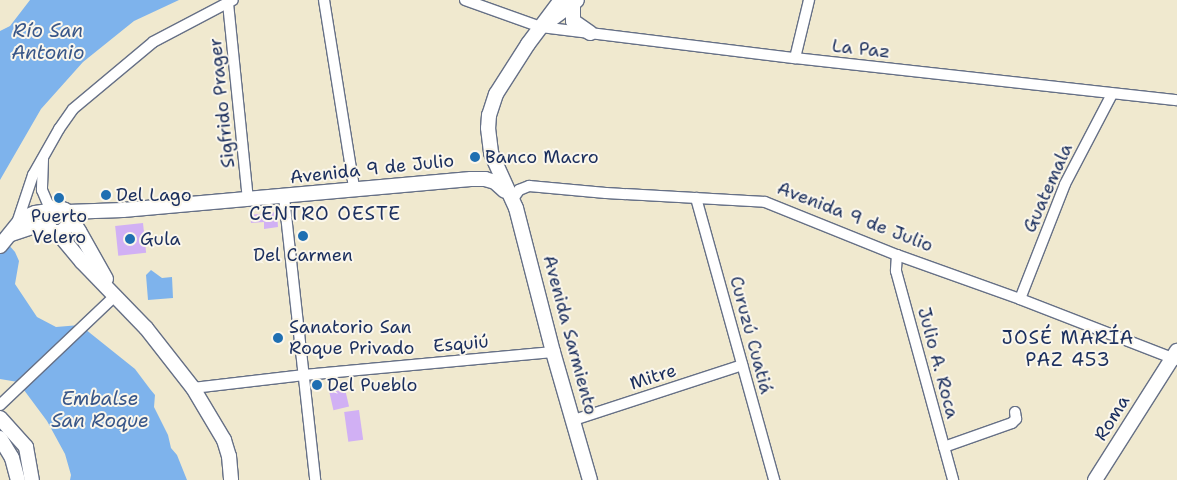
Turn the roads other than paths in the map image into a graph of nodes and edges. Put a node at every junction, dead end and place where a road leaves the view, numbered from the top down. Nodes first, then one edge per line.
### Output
1 (324, 0) edge
2 (464, 0) edge
3 (809, 0) edge
4 (231, 1) edge
5 (570, 2) edge
6 (541, 27) junction
7 (590, 33) junction
8 (795, 58) junction
9 (1112, 94) junction
10 (1177, 100) edge
11 (491, 154) junction
12 (43, 156) junction
13 (470, 178) junction
14 (354, 188) junction
15 (26, 190) junction
16 (284, 197) junction
17 (696, 198) junction
18 (513, 199) junction
19 (248, 200) junction
20 (53, 218) junction
21 (13, 230) junction
22 (0, 246) edge
23 (897, 255) junction
24 (116, 295) junction
25 (1020, 299) junction
26 (553, 352) junction
27 (1175, 356) edge
28 (742, 365) junction
29 (304, 375) junction
30 (193, 388) junction
31 (4, 402) edge
32 (1014, 412) dead end
33 (0, 418) edge
34 (574, 420) junction
35 (0, 438) edge
36 (944, 447) junction
37 (18, 480) edge
38 (32, 480) edge
39 (231, 480) edge
40 (315, 480) edge
41 (590, 480) edge
42 (774, 480) edge
43 (953, 480) edge
44 (1095, 480) edge

1 - 14 street
2 - 6 street, La Paz
3 - 8 street
4 - 12 street
4 - 19 street, Sigfrido Prager
5 - 6 main road, Avenida Sarmiento
5 - 7 main road
6 - 7 street, La Paz
6 - 11 main road, Avenida Sarmiento
7 - 8 street, La Paz
8 - 9 street, La Paz
9 - 10 street, La Paz
9 - 25 street, Guatemala
11 - 13 main road
11 - 18 main road, Avenida Sarmiento
12 - 15 street
12 - 20 street
13 - 14 main road, Avenida 9 de Julio
13 - 18 main road, Avenida 9 de Julio
14 - 16 main road, Avenida 9 de Julio
15 - 20 street
15 - 21 street
16 - 19 main road, Avenida 9 de Julio
16 - 29 street
17 - 18 street, Avenida 9 de Julio
17 - 23 street, Avenida 9 de Julio
17 - 28 street, Curuzú Cuatiá
18 - 26 main road, Avenida Sarmiento
19 - 20 main road, Avenida 9 de Julio
20 - 21 main road
20 - 24 main road
20 - 24 main road
21 - 22 main road
23 - 25 street, Avenida 9 de Julio
23 - 36 street, Julio A. Roca
24 - 30 main road
24 - 31 street
25 - 27 street, Avenida 9 de Julio
26 - 29 street, Esquiú
26 - 34 main road, Avenida Sarmiento
27 - 44 main road, Roma
28 - 34 street, Mitre
28 - 42 street, Curuzú Cuatiá
29 - 30 street, Esquiú
29 - 40 street
30 - 39 main road
32 - 36 street
33 - 38 main road
34 - 41 main road, Avenida Sarmiento
35 - 37 main road
36 - 43 street, Julio A. Roca

